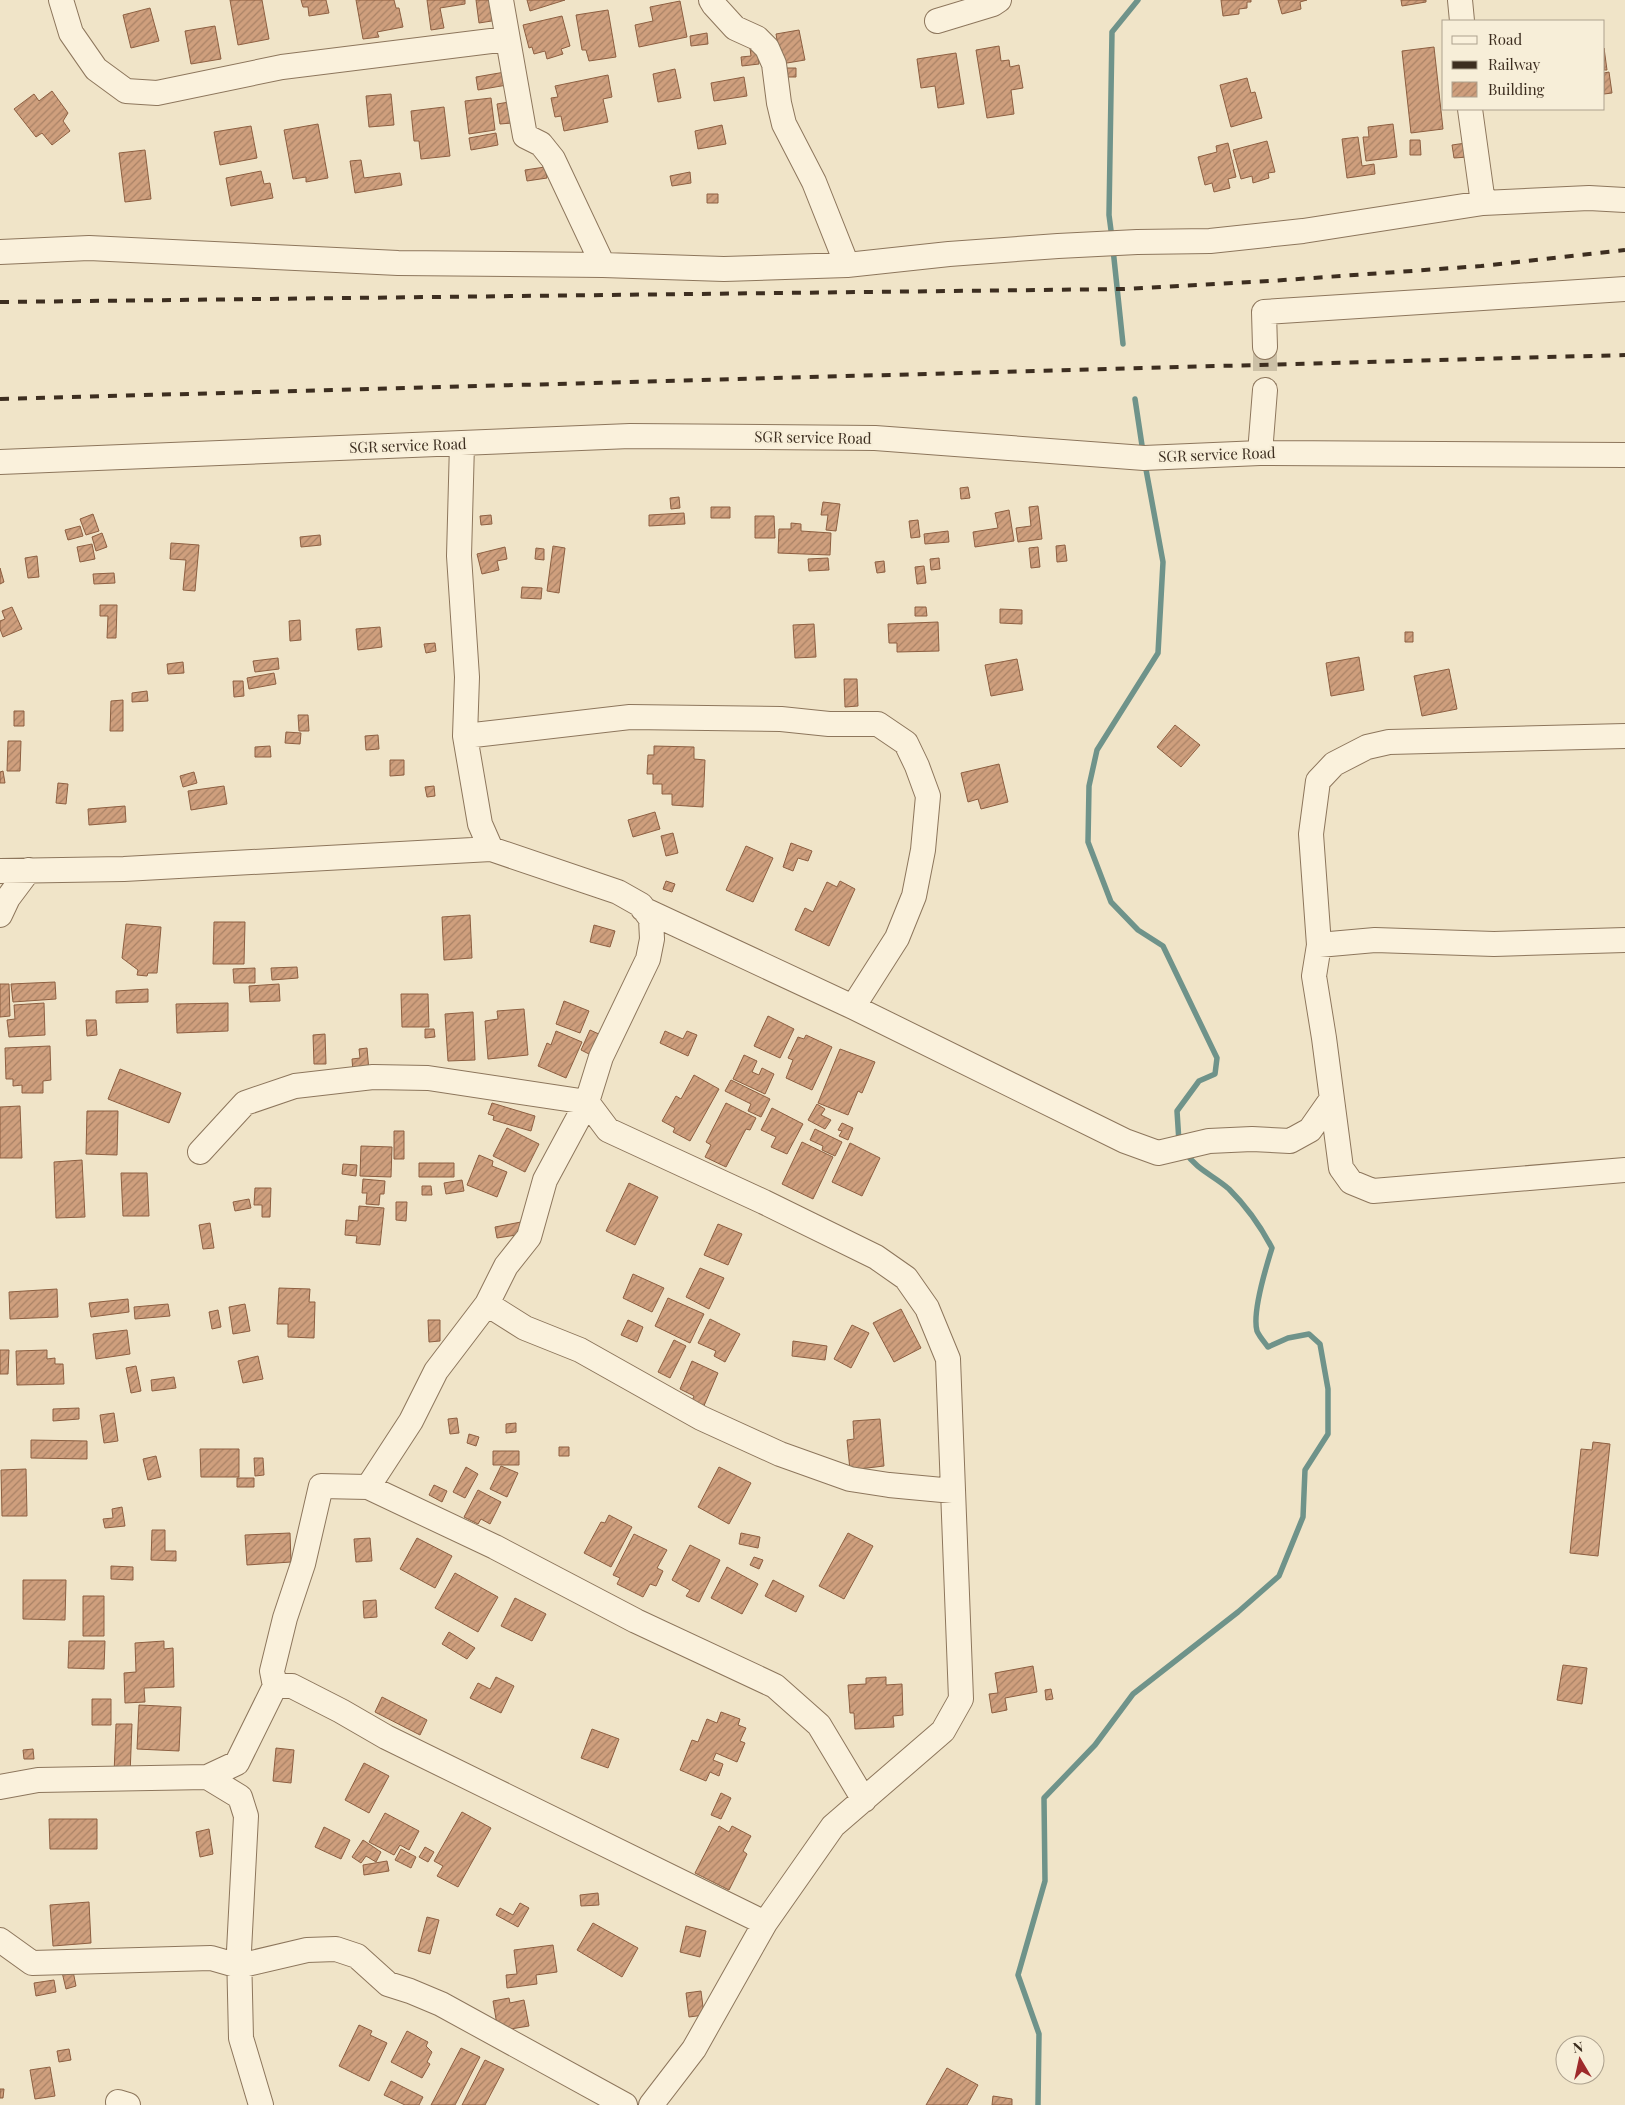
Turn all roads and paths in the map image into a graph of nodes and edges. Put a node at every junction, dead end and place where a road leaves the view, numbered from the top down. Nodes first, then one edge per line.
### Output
1 (61, 0) edge
2 (501, 0) edge
3 (712, 0) edge
4 (999, 0) edge
5 (937, 21) dead end
6 (507, 39) junction
7 (1470, 110) edge
8 (1625, 200) edge
9 (1483, 203) junction
10 (0, 252) edge
11 (603, 265) junction
12 (847, 265) junction
13 (1625, 289) edge
14 (1264, 347) tunnel mouth
15 (1265, 390) tunnel mouth
16 (462, 444) junction
17 (1260, 453) junction
18 (1625, 455) edge
19 (0, 462) edge
20 (465, 736) junction
21 (1625, 736) edge
22 (491, 849) junction
23 (29, 870) junction
24 (0, 871) edge
25 (643, 909) junction
26 (0, 915) edge
27 (1625, 940) edge
28 (1319, 944) junction
29 (854, 1007) junction
30 (1331, 1100) junction
31 (587, 1102) junction
32 (200, 1152) dead end
33 (1625, 1170) edge
34 (487, 1304) junction
35 (368, 1487) junction
36 (953, 1491) junction
37 (274, 1686) junction
38 (208, 1777) junction
39 (0, 1787) edge
40 (864, 1800) junction
41 (765, 1923) junction
42 (0, 1940) edge
43 (10, 1956) edge
44 (239, 1966) junction
45 (262, 2105) edge
46 (625, 2105) edge
47 (651, 2105) edge

1 - 6 street
2 - 6 street
3 - 12 street
4 - 5 street
6 - 11 street
7 - 9 street
8 - 9 street
9 - 12 street
10 - 11 street
11 - 12 street
13 - 14 street
15 - 17 street
16 - 17 street, SGR service Road
16 - 19 street, SGR service Road
16 - 20 street
17 - 18 street, SGR service Road
20 - 22 street
20 - 29 street
21 - 28 street
22 - 23 street
22 - 25 street
23 - 24 street
23 - 26 street
25 - 29 street
25 - 31 street
27 - 28 street
28 - 30 street
29 - 30 street
30 - 33 street
31 - 32 street
31 - 34 street
31 - 36 street
34 - 35 street
34 - 36 street
35 - 37 street
35 - 40 street
36 - 40 street
37 - 38 street
37 - 41 street
38 - 39 street
38 - 44 street
40 - 41 street
41 - 47 street
42 - 43 street
43 - 44 street
44 - 45 street
44 - 46 street

